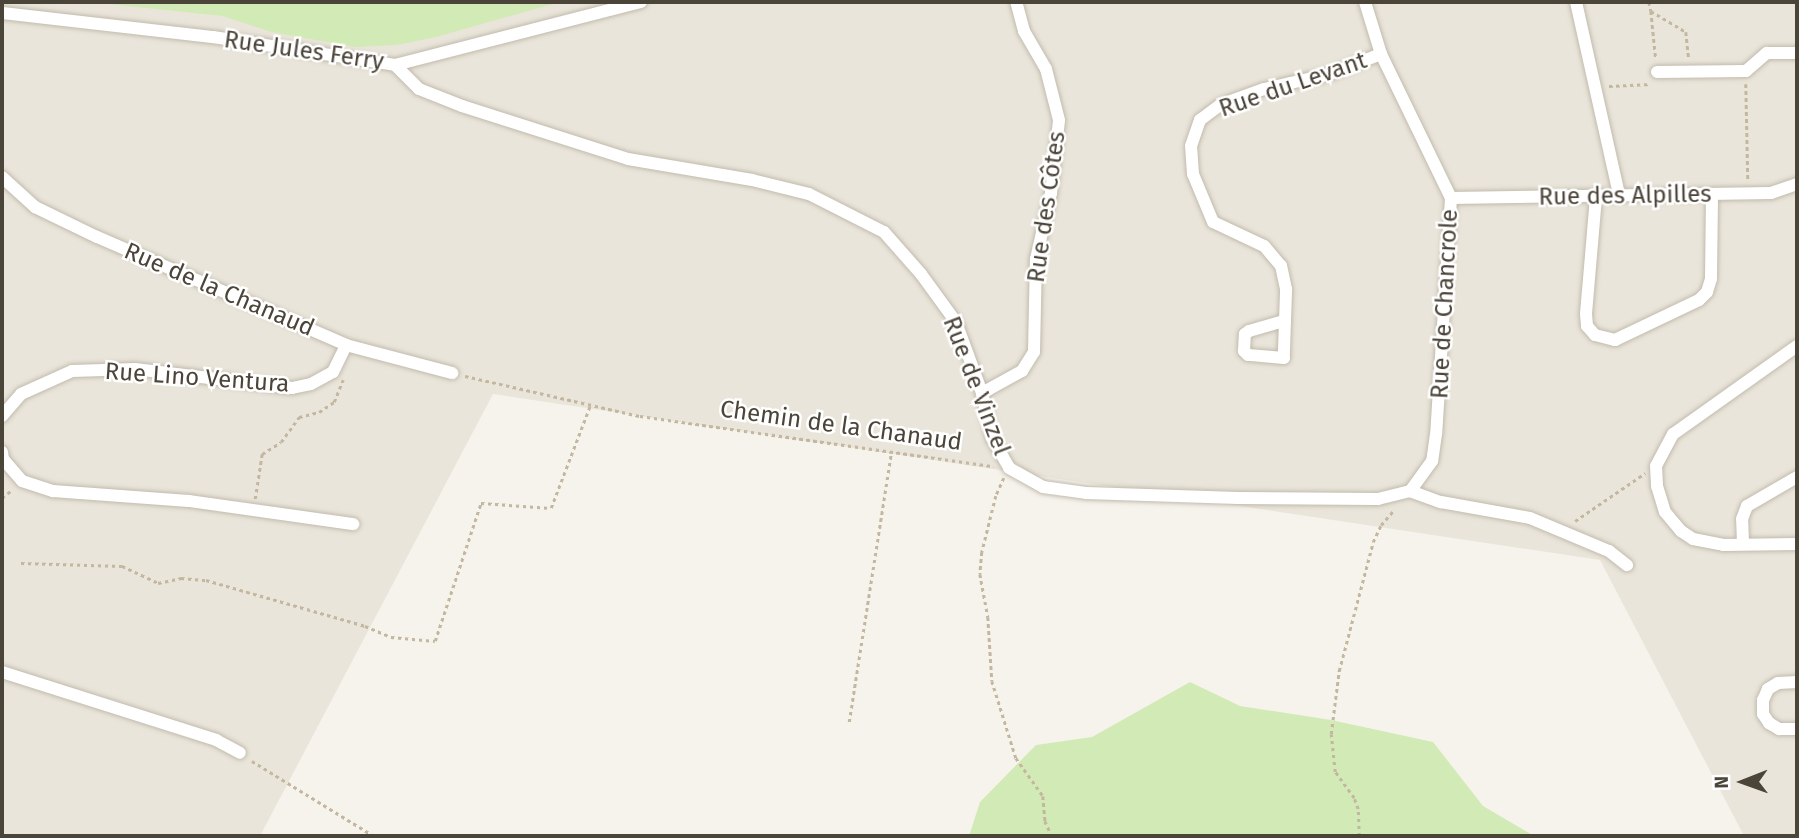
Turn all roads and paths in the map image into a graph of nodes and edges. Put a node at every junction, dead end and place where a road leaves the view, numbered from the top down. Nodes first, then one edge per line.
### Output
1 (641, 2) edge
2 (1016, 2) edge
3 (1365, 2) edge
4 (1576, 2) edge
5 (1649, 2) edge
6 (1651, 11) junction
7 (2, 13) edge
8 (1797, 53) edge
9 (1381, 54) junction
10 (395, 65) junction
11 (1690, 71) junction
12 (1746, 71) junction
13 (1657, 72) junction
14 (1595, 86) junction
15 (2, 177) edge
16 (1797, 184) edge
17 (1619, 194) junction
18 (1712, 194) junction
19 (1748, 194) junction
20 (1596, 197) junction
21 (1451, 198) junction
22 (1285, 321) dead end
23 (346, 345) junction
24 (1797, 346) edge
25 (452, 373) joint
26 (344, 379) dead end
27 (982, 393) junction
28 (591, 403) junction
29 (2, 416) edge
30 (2, 452) edge
31 (891, 453) junction
32 (1656, 466) junction
33 (1009, 468) junction
34 (1797, 477) edge
35 (1410, 491) junction
36 (253, 510) junction
37 (353, 524) dead end
38 (1562, 531) junction
39 (1743, 544) junction
40 (1797, 544) edge
41 (21, 563) dead end
42 (1627, 565) dead end
43 (2, 672) edge
44 (1797, 682) edge
45 (849, 722) dead end
46 (1797, 729) edge
47 (240, 753) joint
48 (374, 836) edge
49 (1052, 836) edge
50 (1359, 836) edge

1 - 10 street, Rue Jules Ferry
2 - 27 street, Rue des Côtes
3 - 9 street, Rue de Chancrole
4 - 14 street
5 - 6 path
6 - 11 path
6 - 13 path
7 - 10 street, Rue Jules Ferry
8 - 12 street
9 - 21 street, Rue de Chancrole
9 - 22 street, Rue du Levant
10 - 27 street, Rue de Vinzel
11 - 12 street
11 - 13 street
12 - 19 path
13 - 14 path
14 - 17 street
15 - 23 street, Rue de la Chanaud
16 - 19 street, Rue des Alpilles
17 - 18 street, Rue des Alpilles
17 - 20 street, Rue des Alpilles
18 - 19 street, Rue des Alpilles
18 - 20 street
20 - 21 street, Rue des Alpilles
21 - 35 street, Rue de Chancrole
23 - 25 street, Rue de la Chanaud
23 - 29 street, Rue Lino Ventura
24 - 32 street
25 - 28 path, Chemin de la Chanaud
26 - 36 path
27 - 33 street, Rue de Vinzel
28 - 31 path, Chemin de la Chanaud
28 - 41 path
30 - 36 street
31 - 33 path, Chemin de la Chanaud
31 - 45 path
32 - 38 path
32 - 39 street
33 - 35 street, Rue de Vinzel
33 - 49 path
34 - 39 street
35 - 38 street
35 - 50 path
36 - 37 street
38 - 42 street
39 - 40 street
43 - 47 street
44 - 46 street
47 - 48 path

